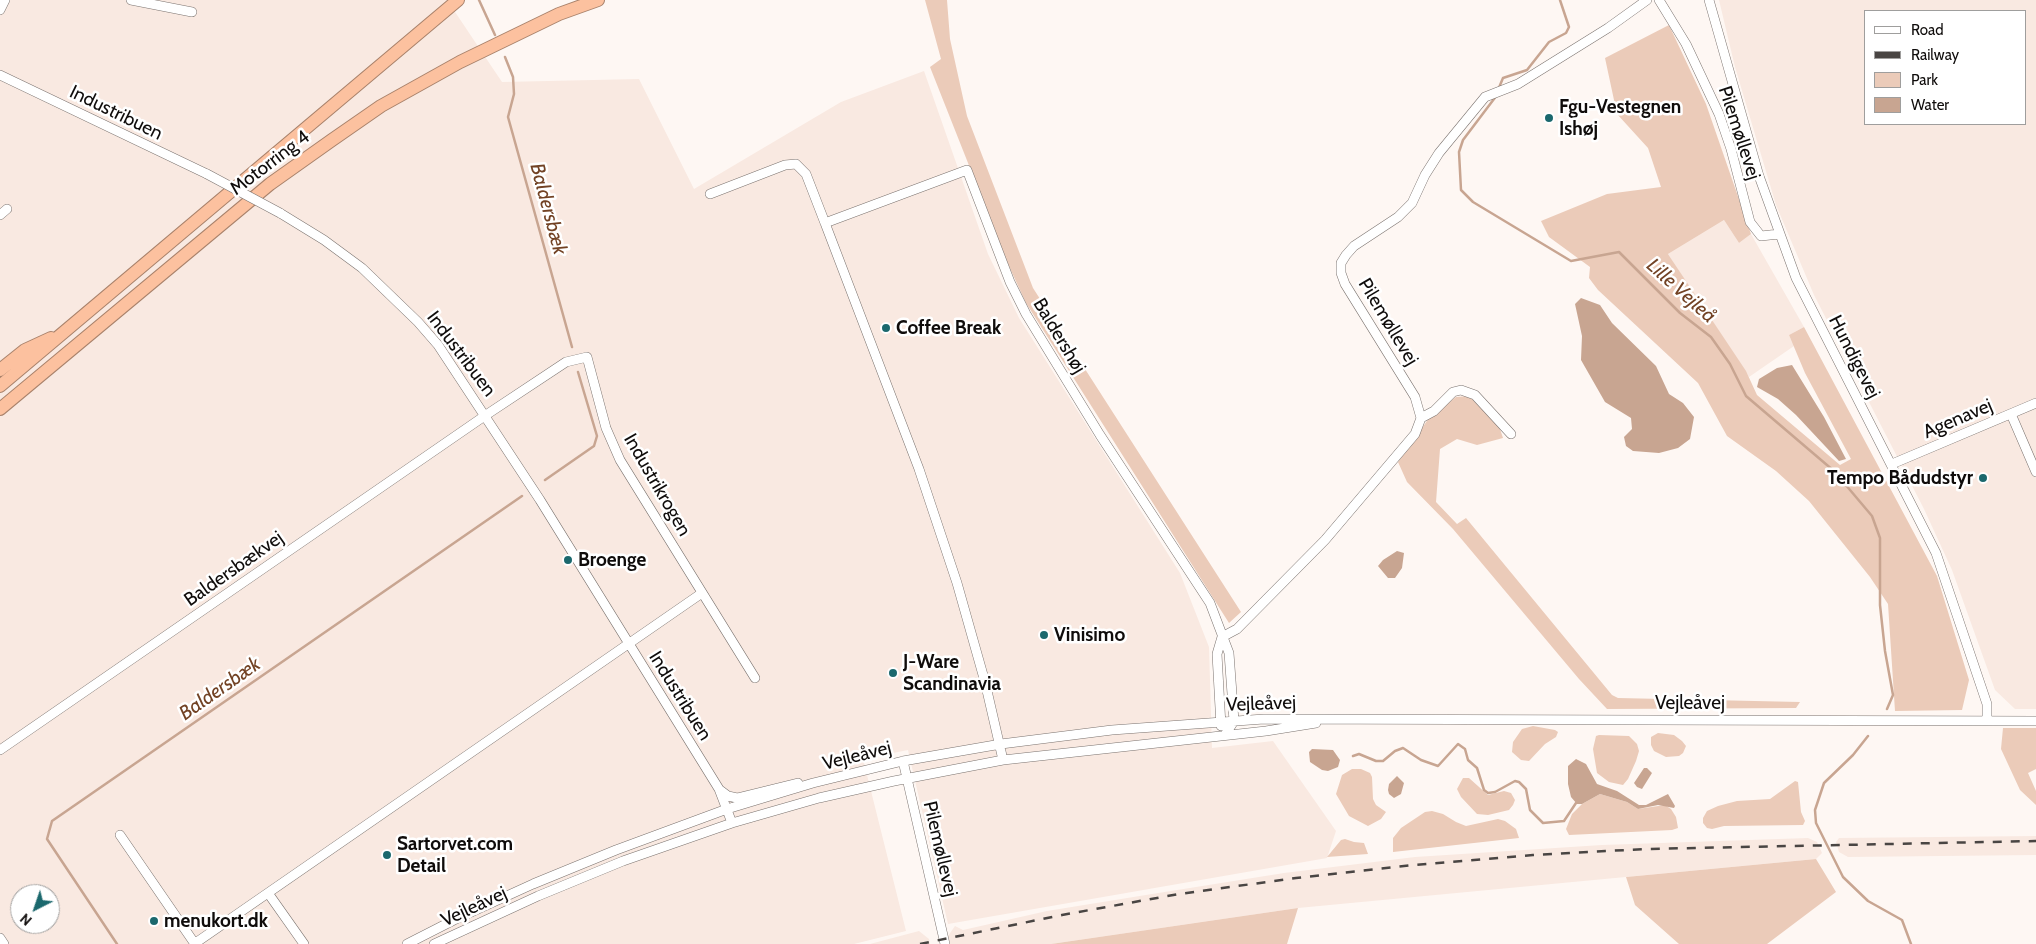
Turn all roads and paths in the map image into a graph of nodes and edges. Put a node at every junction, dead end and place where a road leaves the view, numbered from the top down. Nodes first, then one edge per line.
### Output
1 (5, 0) edge
2 (131, 0) edge
3 (458, 0) edge
4 (598, 0) edge
5 (1647, 0) edge
6 (1659, 0) edge
7 (1708, 0) edge
8 (0, 10) edge
9 (192, 12) dead end
10 (0, 75) edge
11 (710, 194) dead end
12 (825, 223) junction
13 (1779, 234) junction
14 (65, 332) junction
15 (0, 370) edge
16 (0, 386) edge
17 (2036, 403) edge
18 (0, 409) edge
19 (2011, 414) junction
20 (486, 415) junction
21 (1421, 418) junction
22 (1512, 434) dead end
23 (1892, 464) junction
24 (2036, 472) edge
25 (702, 593) junction
26 (1222, 637) junction
27 (629, 646) junction
28 (754, 678) dead end
29 (1344, 718) junction
30 (1987, 720) junction
31 (1234, 721) junction
32 (2036, 721) edge
33 (1220, 722) junction
34 (1225, 735) junction
35 (1001, 744) junction
36 (0, 750) edge
37 (1003, 760) junction
38 (903, 762) junction
39 (908, 778) junction
40 (813, 783) junction
41 (719, 789) junction
42 (727, 809) junction
43 (732, 823) junction
44 (120, 835) dead end
45 (268, 893) junction
46 (0, 938) edge
47 (4, 944) edge
48 (194, 944) edge
49 (304, 944) edge
50 (407, 944) edge
51 (434, 944) edge
52 (945, 944) edge

1 - 8 street
2 - 9 street
3 - 14 highway, Motorring 4
4 - 18 highway, Motorring 4
5 - 21 street, Pilemøllevej
6 - 13 street, Pilemøllevej
7 - 13 street, Hundigevej
10 - 20 street, Industribuen, bridge
11 - 12 street
12 - 26 street, Baldershøj
12 - 35 street
13 - 23 street, Hundigevej
14 - 15 highway
14 - 16 highway, Motorring 4
17 - 19 street, Agenavej
19 - 23 street, Agenavej
19 - 24 street
20 - 25 street, Industrikrogen
20 - 27 street, Industribuen
20 - 36 street, Baldersbækvej
21 - 22 street
21 - 26 street
23 - 30 street, Hundigevej
25 - 27 street
25 - 28 street, Industrikrogen
26 - 31 street, Baldershøj
26 - 33 street
27 - 41 street, Industribuen
27 - 45 street
29 - 30 street, Vejleåvej
29 - 31 street, Vejleåvej
29 - 34 street, Vejleåvej
30 - 32 street, Vejleåvej
31 - 33 street, Vejleåvej
31 - 34 street
33 - 34 street
33 - 35 street, Vejleåvej
34 - 37 street, Vejleåvej
35 - 37 street
35 - 38 street, Vejleåvej
37 - 39 street, Vejleåvej
38 - 39 street, Pilemøllevej
38 - 40 street, Vejleåvej
39 - 43 street, Vejleåvej
39 - 52 street, Pilemøllevej
40 - 41 street
40 - 42 street, Vejleåvej
41 - 42 street, Industribuen
42 - 43 street, Industribuen
42 - 50 street, Vejleåvej
43 - 51 street, Vejleåvej
44 - 48 street
45 - 48 street
45 - 49 street
46 - 47 street

